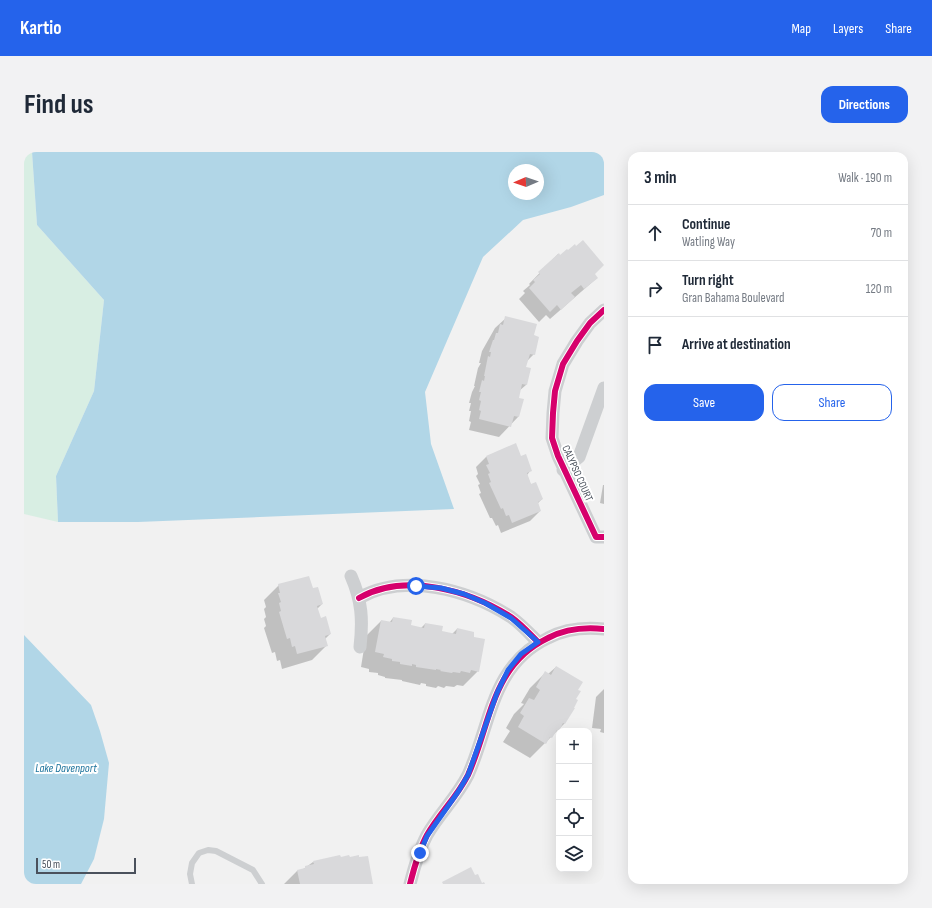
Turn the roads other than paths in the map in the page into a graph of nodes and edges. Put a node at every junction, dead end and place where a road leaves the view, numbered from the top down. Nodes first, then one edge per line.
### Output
1 (604, 310) edge
2 (604, 388) edge
3 (563, 470) junction
4 (600, 537) edge
5 (351, 576) dead end
6 (359, 598) junction
7 (604, 629) edge
8 (538, 642) junction
9 (360, 647) dead end
10 (192, 884) edge
11 (262, 884) edge
12 (410, 884) edge

1 - 3 street, CALYPSO COURT
2 - 3 street, CALYPSO COURT
3 - 4 street, CALYPSO COURT
5 - 6 street
6 - 8 street
6 - 9 street
7 - 8 street
8 - 12 street
10 - 11 lane

